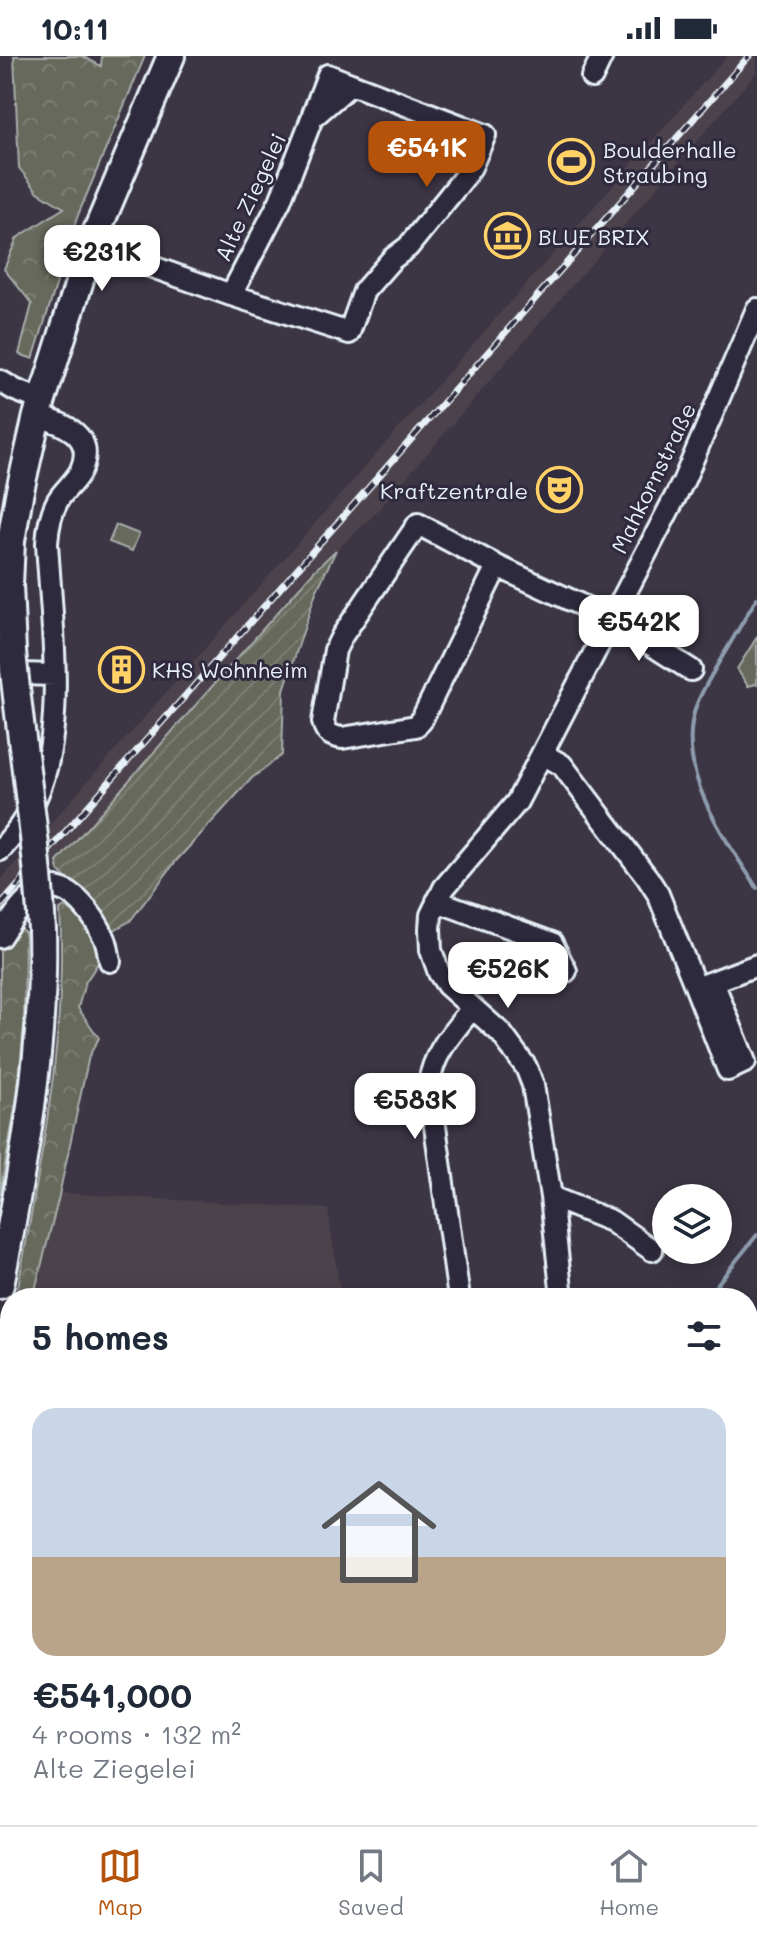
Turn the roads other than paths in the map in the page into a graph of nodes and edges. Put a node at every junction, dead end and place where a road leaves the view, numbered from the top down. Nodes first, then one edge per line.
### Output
1 (171, 56) edge
2 (602, 56) edge
3 (592, 77) dead end
4 (91, 245) junction
5 (231, 295) junction
6 (757, 309) edge
7 (0, 381) edge
8 (39, 408) junction
9 (497, 566) junction
10 (611, 619) junction
11 (6, 658) edge
12 (691, 670) dead end
13 (54, 675) junction
14 (543, 754) junction
15 (0, 850) edge
16 (437, 901) junction
17 (0, 937) edge
18 (110, 961) dead end
19 (757, 965) edge
20 (566, 971) dead end
21 (704, 985) junction
22 (472, 1008) junction
23 (723, 1033) dead end
24 (551, 1197) junction
25 (652, 1250) dead end
26 (0, 1285) edge
27 (458, 1288) edge
28 (561, 1288) edge

1 - 4 main road
2 - 3 street
4 - 5 street, Alte Ziegelei
4 - 8 main road
5 - 5 street, Alte Ziegelei
6 - 10 street, Mahkornstraße
7 - 8 street
8 - 11 main road
8 - 13 street
9 - 9 street
9 - 10 street
10 - 12 street
10 - 14 street, Mahkornstraße
11 - 13 street
11 - 26 main road, bridge
13 - 15 street
14 - 16 street, Mahkornstraße
14 - 21 street
16 - 20 street
16 - 22 street
17 - 18 street
19 - 21 street
21 - 23 street
22 - 24 street
22 - 27 street
24 - 25 street
24 - 28 street

